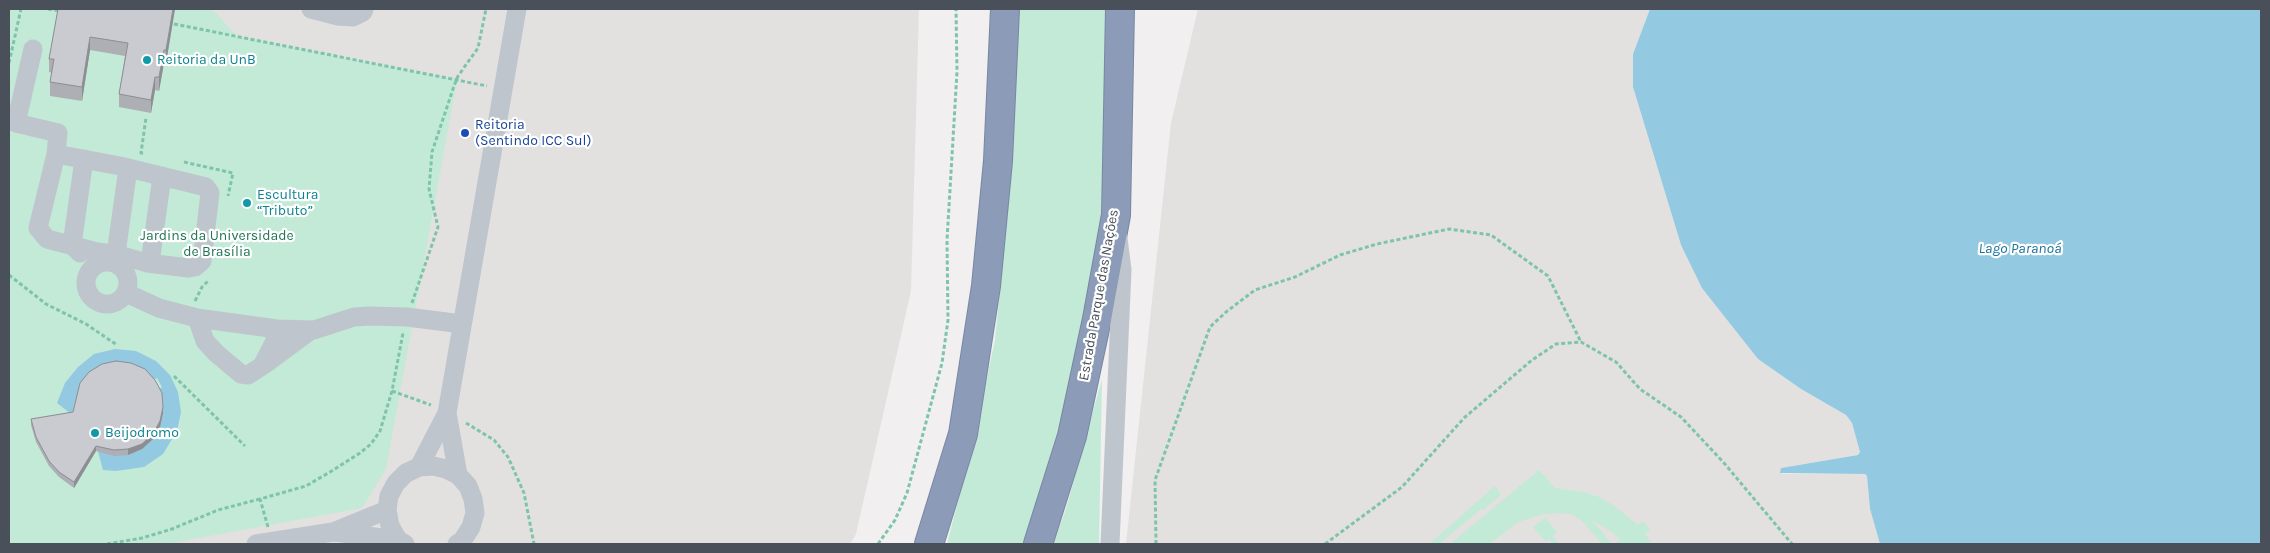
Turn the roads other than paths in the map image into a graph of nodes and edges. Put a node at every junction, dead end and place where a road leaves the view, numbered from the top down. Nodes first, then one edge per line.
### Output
1 (311, 9) edge
2 (364, 9) edge
3 (517, 9) edge
4 (1005, 9) edge
5 (1120, 9) edge
6 (33, 49) dead end
7 (56, 154) junction
8 (84, 159) junction
9 (128, 168) junction
10 (162, 176) junction
11 (1116, 215) junction
12 (72, 245) junction
13 (116, 254) junction
14 (149, 263) junction
15 (88, 274) junction
16 (127, 286) junction
17 (106, 304) junction
18 (159, 308) junction
19 (197, 318) junction
20 (462, 324) junction
21 (277, 329) junction
22 (311, 330) junction
23 (262, 366) junction
24 (447, 413) junction
25 (419, 467) junction
26 (458, 475) junction
27 (387, 510) junction
28 (334, 532) junction
29 (475, 536) edge
30 (402, 542) edge
31 (264, 543) edge
32 (457, 544) edge
33 (929, 544) edge
34 (1038, 544) edge
35 (1110, 544) edge

1 - 2 street
3 - 20 street
4 - 33 highway
5 - 11 highway, Estrada Parque das Nações
6 - 7 street
7 - 8 street
7 - 12 street
8 - 9 street
8 - 12 street
9 - 10 street
9 - 13 street
10 - 14 street
10 - 14 street
11 - 34 highway, Estrada Parque das Nações
11 - 35 street
12 - 13 street
12 - 15 street
13 - 14 street
14 - 16 street
15 - 16 street
15 - 17 street
16 - 17 street
16 - 18 street
17 - 18 street
18 - 19 street
19 - 21 street
19 - 23 street
20 - 22 street
20 - 24 street
21 - 22 street
21 - 23 street
22 - 23 street
24 - 25 street
24 - 26 street
25 - 26 street
25 - 27 street
26 - 29 street
27 - 28 street
27 - 30 street
28 - 30 street
28 - 31 street
29 - 32 street

